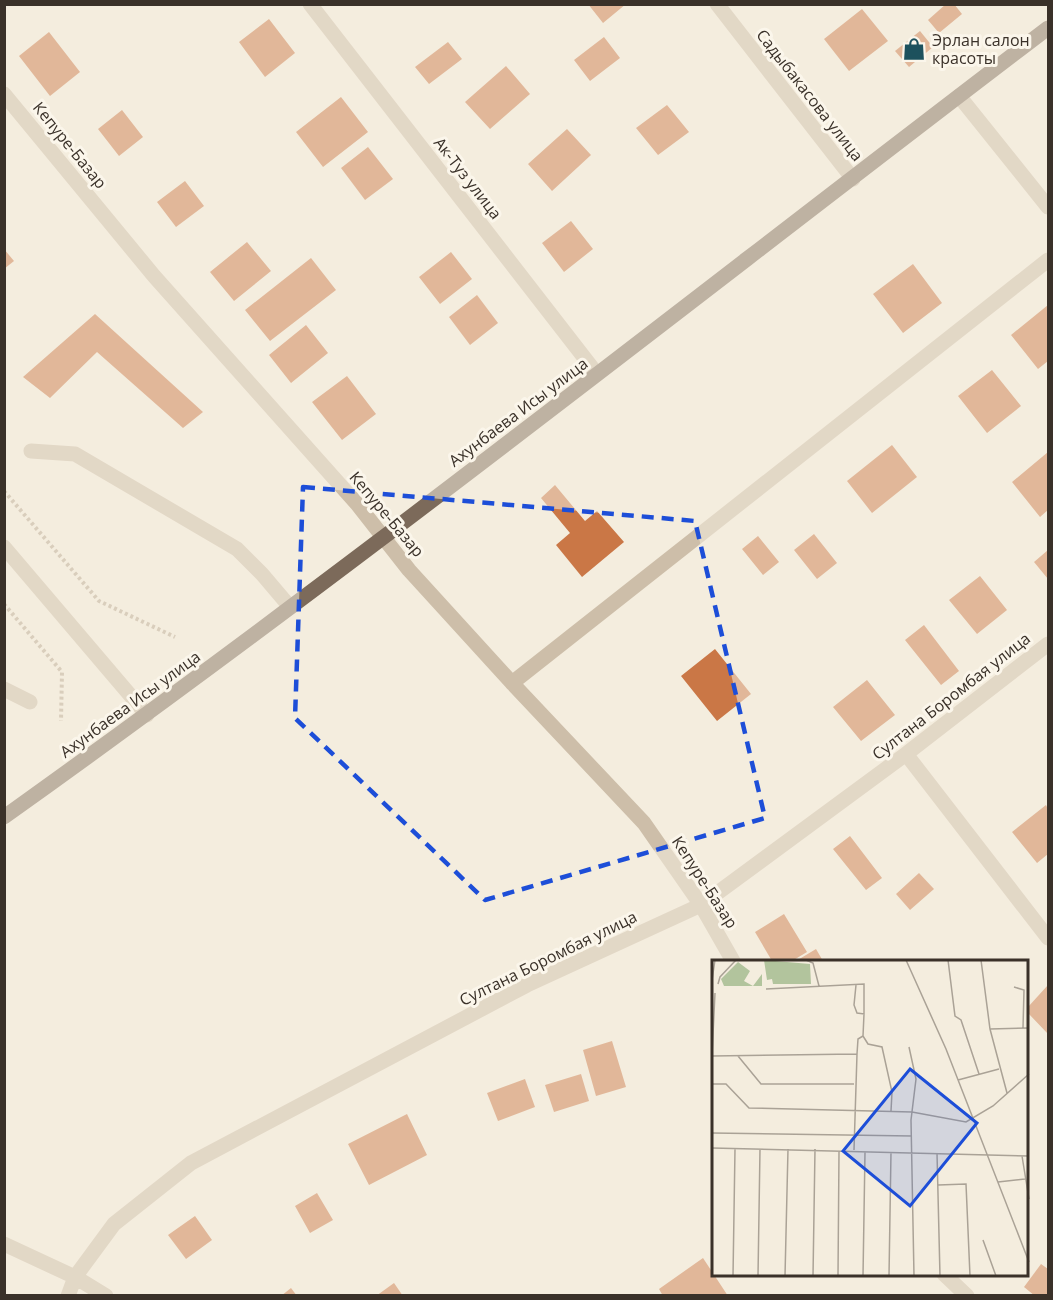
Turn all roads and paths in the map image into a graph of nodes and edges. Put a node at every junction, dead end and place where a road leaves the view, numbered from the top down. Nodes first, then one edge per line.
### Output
1 (310, 4) edge
2 (717, 4) edge
3 (1048, 28) edge
4 (4, 94) edge
5 (959, 96) junction
6 (853, 179) junction
7 (1048, 207) edge
8 (1048, 260) edge
9 (597, 374) junction
10 (31, 451) dead end
11 (4, 491) edge
12 (384, 538) junction
13 (4, 547) edge
14 (4, 604) edge
15 (290, 607) junction
16 (175, 637) dead end
17 (1048, 644) edge
18 (512, 683) junction
19 (4, 689) edge
20 (30, 702) dead end
21 (147, 715) junction
22 (61, 721) dead end
23 (906, 754) junction
24 (4, 817) edge
25 (701, 905) junction
26 (1047, 935) edge
27 (732, 960) edge
28 (4, 1244) edge
29 (945, 1276) edge
30 (75, 1277) junction
31 (68, 1296) edge
32 (106, 1296) edge
33 (967, 1296) edge

1 - 9 street, Ак-Туз улица
2 - 6 street, Садыбакасова улица
3 - 5 main road, Ахунбаева Исы улица
4 - 12 street, Кепуре-Базар
5 - 6 main road, Ахунбаева Исы улица
5 - 7 street
6 - 9 main road, Ахунбаева Исы улица
8 - 18 street
9 - 12 main road, Ахунбаева Исы улица
10 - 15 street
11 - 16 path
12 - 15 main road, Ахунбаева Исы улица
12 - 18 street, Кепуре-Базар
13 - 21 street
14 - 22 path
15 - 21 main road, Ахунбаева Исы улица
17 - 23 street, Султана Боромбая улица
18 - 25 street, Кепуре-Базар
19 - 20 street
21 - 24 main road, Ахунбаева Исы улица
23 - 25 street, Султана Боромбая улица
23 - 26 street
25 - 27 street, Кепуре-Базар
25 - 30 street, Султана Боромбая улица
28 - 30 street
29 - 33 street
30 - 31 street, Султана Боромбая улица
30 - 32 street

